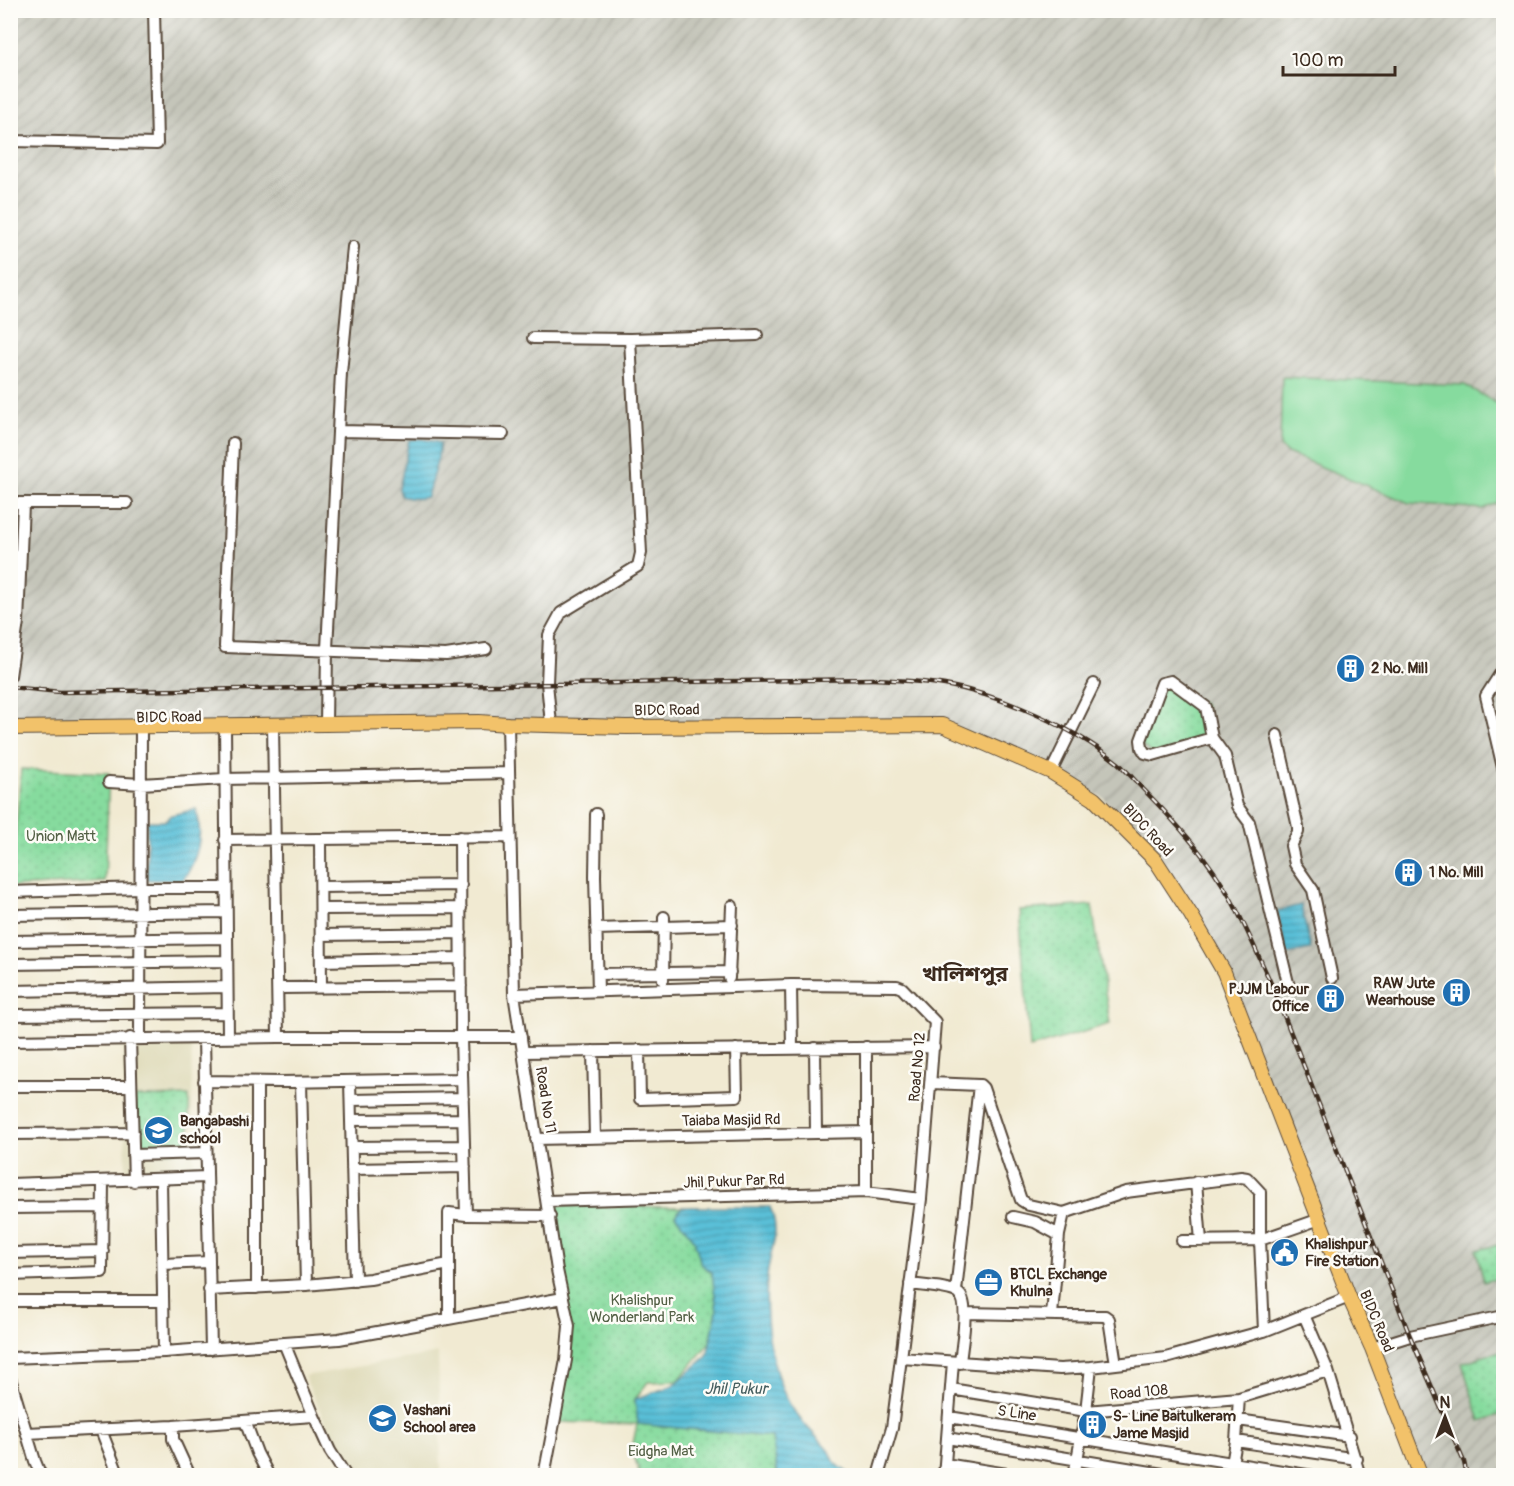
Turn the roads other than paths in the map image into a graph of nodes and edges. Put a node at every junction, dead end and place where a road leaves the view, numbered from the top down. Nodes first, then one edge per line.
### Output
1 (154, 10) edge
2 (10, 141) edge
3 (353, 247) dead end
4 (757, 334) dead end
5 (533, 338) dead end
6 (630, 339) junction
7 (338, 431) junction
8 (503, 434) dead end
9 (233, 443) dead end
10 (10, 503) edge
11 (127, 503) dead end
12 (23, 504) junction
13 (486, 649) dead end
14 (327, 650) junction
15 (1503, 668) edge
16 (10, 676) edge
17 (1094, 684) dead end
18 (508, 724) junction
19 (551, 724) junction
20 (326, 725) junction
21 (10, 728) edge
22 (273, 728) junction
23 (224, 729) junction
24 (141, 730) junction
25 (10, 735) edge
26 (1277, 735) dead end
27 (1212, 738) junction
28 (1051, 772) junction
29 (1503, 772) edge
30 (509, 773) junction
31 (224, 779) junction
32 (273, 779) junction
33 (109, 782) dead end
34 (141, 784) junction
35 (596, 814) dead end
36 (460, 837) junction
37 (509, 837) junction
38 (320, 839) junction
39 (225, 840) junction
40 (276, 840) junction
41 (461, 885) junction
42 (321, 886) junction
43 (140, 888) junction
44 (226, 888) junction
45 (10, 892) edge
46 (732, 906) dead end
47 (461, 908) junction
48 (321, 909) junction
49 (226, 912) junction
50 (140, 914) junction
51 (10, 915) edge
52 (664, 922) junction
53 (732, 925) junction
54 (596, 928) junction
55 (461, 933) junction
56 (321, 935) junction
57 (140, 938) junction
58 (226, 938) junction
59 (10, 940) edge
60 (461, 958) junction
61 (140, 961) junction
62 (227, 961) junction
63 (321, 961) junction
64 (10, 964) edge
65 (730, 972) junction
66 (663, 973) junction
67 (598, 974) junction
68 (1332, 978) dead end
69 (791, 985) junction
70 (461, 986) junction
71 (227, 987) junction
72 (729, 987) junction
73 (1289, 987) dead end
74 (140, 988) junction
75 (280, 988) dead end
76 (321, 988) junction
77 (662, 989) junction
78 (10, 991) edge
79 (598, 991) junction
80 (514, 994) junction
81 (140, 1012) junction
82 (228, 1013) junction
83 (10, 1015) edge
84 (521, 1036) junction
85 (228, 1037) junction
86 (278, 1037) junction
87 (135, 1038) junction
88 (461, 1038) junction
89 (204, 1039) junction
90 (10, 1041) edge
91 (866, 1047) junction
92 (934, 1047) junction
93 (792, 1048) junction
94 (815, 1048) junction
95 (736, 1049) junction
96 (639, 1050) junction
97 (593, 1051) junction
98 (523, 1052) junction
99 (462, 1079) junction
100 (204, 1080) junction
101 (350, 1081) junction
102 (257, 1082) junction
103 (301, 1082) junction
104 (931, 1083) junction
105 (979, 1084) junction
106 (10, 1086) edge
107 (131, 1086) junction
108 (463, 1098) junction
109 (351, 1100) junction
110 (463, 1119) junction
111 (351, 1120) junction
112 (866, 1132) junction
113 (133, 1133) junction
114 (816, 1133) junction
115 (10, 1134) edge
116 (595, 1137) junction
117 (536, 1138) junction
118 (464, 1146) junction
119 (352, 1147) junction
120 (206, 1153) junction
121 (133, 1155) junction
122 (465, 1167) junction
123 (352, 1169) junction
124 (207, 1177) junction
125 (161, 1180) junction
126 (103, 1181) junction
127 (134, 1181) junction
128 (1196, 1182) junction
129 (10, 1184) edge
130 (866, 1192) junction
131 (921, 1199) junction
132 (547, 1201) junction
133 (10, 1208) edge
134 (103, 1208) junction
135 (1064, 1213) junction
136 (466, 1215) junction
137 (550, 1216) junction
138 (1013, 1217) dead end
139 (1320, 1219) junction
140 (1059, 1235) junction
141 (1260, 1240) junction
142 (1182, 1241) dead end
143 (1201, 1241) junction
144 (103, 1251) junction
145 (10, 1254) edge
146 (209, 1262) junction
147 (163, 1264) junction
148 (449, 1264) junction
149 (10, 1275) edge
150 (355, 1281) junction
151 (910, 1284) junction
152 (306, 1285) junction
153 (257, 1288) junction
154 (209, 1290) junction
155 (956, 1291) junction
156 (1349, 1297) junction
157 (563, 1298) junction
158 (10, 1301) edge
159 (164, 1301) junction
160 (965, 1313) junction
161 (1052, 1315) junction
162 (1304, 1315) junction
163 (1503, 1316) edge
164 (449, 1319) junction
165 (1264, 1331) junction
166 (284, 1343) junction
167 (1372, 1348) junction
168 (211, 1349) junction
169 (164, 1352) junction
170 (10, 1358) edge
171 (901, 1358) junction
172 (956, 1363) junction
173 (1116, 1364) junction
174 (1091, 1367) junction
175 (1328, 1371) junction
176 (10, 1378) edge
177 (951, 1389) junction
178 (1239, 1398) junction
179 (1086, 1411) junction
180 (314, 1416) junction
181 (949, 1417) junction
182 (1238, 1420) junction
183 (245, 1421) junction
184 (173, 1426) junction
185 (101, 1430) junction
186 (27, 1433) junction
187 (1350, 1436) junction
188 (947, 1438) junction
189 (1081, 1438) junction
190 (1236, 1441) junction
191 (1357, 1459) junction
192 (1077, 1460) junction
193 (1232, 1462) junction
194 (945, 1470) edge
195 (41, 1476) edge
196 (119, 1476) edge
197 (190, 1476) edge
198 (269, 1476) edge
199 (346, 1476) edge
200 (544, 1476) edge
201 (878, 1476) edge
202 (1019, 1476) edge
203 (1074, 1476) edge
204 (1175, 1476) edge
205 (1230, 1476) edge
206 (1313, 1476) edge
207 (1360, 1476) edge
208 (1421, 1476) edge

1 - 2 street
3 - 7 street
4 - 6 street
5 - 6 street
6 - 19 street
7 - 8 street
7 - 14 street
9 - 14 street
10 - 12 street
11 - 12 street
12 - 16 street
13 - 14 street
14 - 20 street
15 - 29 street
17 - 28 street
18 - 19 main road, BIDC Road
18 - 20 main road, BIDC Road
18 - 22 main road, BIDC Road
18 - 30 street, Road No 11
19 - 28 main road, BIDC Road
20 - 22 main road, BIDC Road
21 - 24 main road, BIDC Road
22 - 23 main road, BIDC Road
22 - 32 street
23 - 24 main road, BIDC Road
23 - 31 street
24 - 25 main road, BIDC Road
24 - 34 street
26 - 68 street
27 - 27 street
27 - 73 street
28 - 139 main road, BIDC Road
30 - 32 street
30 - 37 street, Road No 11
31 - 32 street
31 - 34 street
31 - 39 street
32 - 40 street
33 - 34 street
34 - 43 street
35 - 54 street
36 - 37 street
36 - 38 street
36 - 41 street
37 - 80 street, Road No 11
38 - 40 street
38 - 42 street
39 - 40 street
39 - 44 street
40 - 86 street
41 - 42 street
41 - 47 street
42 - 48 street
43 - 44 street
43 - 45 street
43 - 50 street
44 - 49 street
46 - 53 street
47 - 48 street
47 - 55 street
48 - 56 street
49 - 50 street
49 - 58 street
50 - 51 street
50 - 57 street
52 - 53 street
52 - 54 street
52 - 66 street
53 - 65 street
54 - 67 street
55 - 56 street
55 - 60 street
56 - 63 street
57 - 58 street
57 - 59 street
57 - 61 street
58 - 62 street
60 - 63 street
60 - 70 street
61 - 62 street
61 - 64 street
61 - 74 street
62 - 71 street
63 - 76 street
65 - 66 street
65 - 72 street
66 - 67 street
66 - 77 street
67 - 79 street
69 - 72 street, Road No 12
69 - 92 street, Road No 12
69 - 93 street
70 - 76 street
70 - 88 street
71 - 74 street
71 - 82 street
72 - 77 street, Road No 12
74 - 78 street
74 - 81 street
75 - 76 street
77 - 79 street, Road No 12
79 - 80 street, Road No 12
80 - 84 street, Road No 11
81 - 82 street
81 - 83 street
81 - 87 street
82 - 85 street
84 - 88 street
84 - 98 street, Road No 11
85 - 86 street
85 - 89 street
86 - 88 street
87 - 89 street
87 - 90 street
87 - 107 street
88 - 99 street
89 - 100 street
91 - 92 street
91 - 94 street
91 - 112 street
92 - 104 street, Road No 12
93 - 94 street
93 - 95 street
94 - 114 street
95 - 96 street
95 - 96 street
96 - 97 street
97 - 98 street
97 - 116 street
98 - 117 street, Road No 11
99 - 101 street
99 - 108 street
100 - 102 street
100 - 120 street
101 - 103 street
101 - 109 street
102 - 103 street
102 - 153 street
103 - 152 street
104 - 105 street
104 - 131 street, Road No 12
105 - 135 street
105 - 155 street
106 - 107 street
107 - 113 street
108 - 109 street
108 - 110 street
109 - 111 street
110 - 111 street
110 - 118 street
111 - 119 street
112 - 114 street, Taiaba Masjid Rd
112 - 130 street
113 - 115 street
113 - 121 street
114 - 116 street, Taiaba Masjid Rd
116 - 117 street, Taiaba Masjid Rd
117 - 132 street, Road No 11
118 - 119 street
118 - 122 street
119 - 123 street
120 - 121 street
120 - 124 street
121 - 127 street
122 - 123 street
122 - 136 street
123 - 150 street
124 - 125 street
124 - 146 street
125 - 127 street
125 - 147 street
126 - 127 street
126 - 129 street
126 - 134 street
128 - 135 street
128 - 141 street
128 - 143 street
130 - 131 street, Jhil Pukur Par Rd
130 - 132 street, Jhil Pukur Par Rd
131 - 151 street, Road No 12
132 - 137 street, Road No 11
133 - 134 street
134 - 144 street
135 - 140 street
136 - 137 street
136 - 148 street
137 - 157 street, Road No 11
138 - 140 street
139 - 141 street
139 - 156 main road, BIDC Road
140 - 161 street
141 - 143 street
141 - 165 street
142 - 143 street
144 - 145 street
144 - 149 street
146 - 147 street
146 - 154 street
147 - 159 street
148 - 150 street
148 - 164 street
150 - 152 street
151 - 155 street
151 - 171 street, Road No 12
152 - 153 street
153 - 154 street
154 - 168 street
155 - 160 street
156 - 162 street
156 - 167 main road, BIDC Road
157 - 164 street
157 - 200 street, Road No 11
158 - 159 street
159 - 169 street
160 - 161 street
160 - 172 street
161 - 173 street
162 - 165 street
162 - 175 street
163 - 167 street
164 - 166 street
165 - 173 street
166 - 168 street
166 - 180 street
167 - 208 main road, BIDC Road
168 - 169 street
169 - 170 street
171 - 172 street
171 - 201 street, Road No 12
172 - 174 street
172 - 177 street
173 - 174 street
174 - 179 street
175 - 178 street, Road 108
175 - 187 street
176 - 186 street
177 - 179 street, Road 108
177 - 181 street
178 - 179 street, Road 108
178 - 182 street
179 - 189 street
180 - 183 street
180 - 199 street
181 - 188 street
181 - 189 street, S Line
182 - 187 street
182 - 190 street
183 - 184 street
183 - 198 street
184 - 185 street
184 - 197 street
185 - 186 street
185 - 196 street
186 - 195 street
187 - 191 street
188 - 192 street
188 - 194 street
189 - 192 street
189 - 193 street, S Line
190 - 191 street
190 - 193 street
191 - 207 street
192 - 203 street
192 - 204 street
193 - 205 street
193 - 206 street, S Line
194 - 202 street

